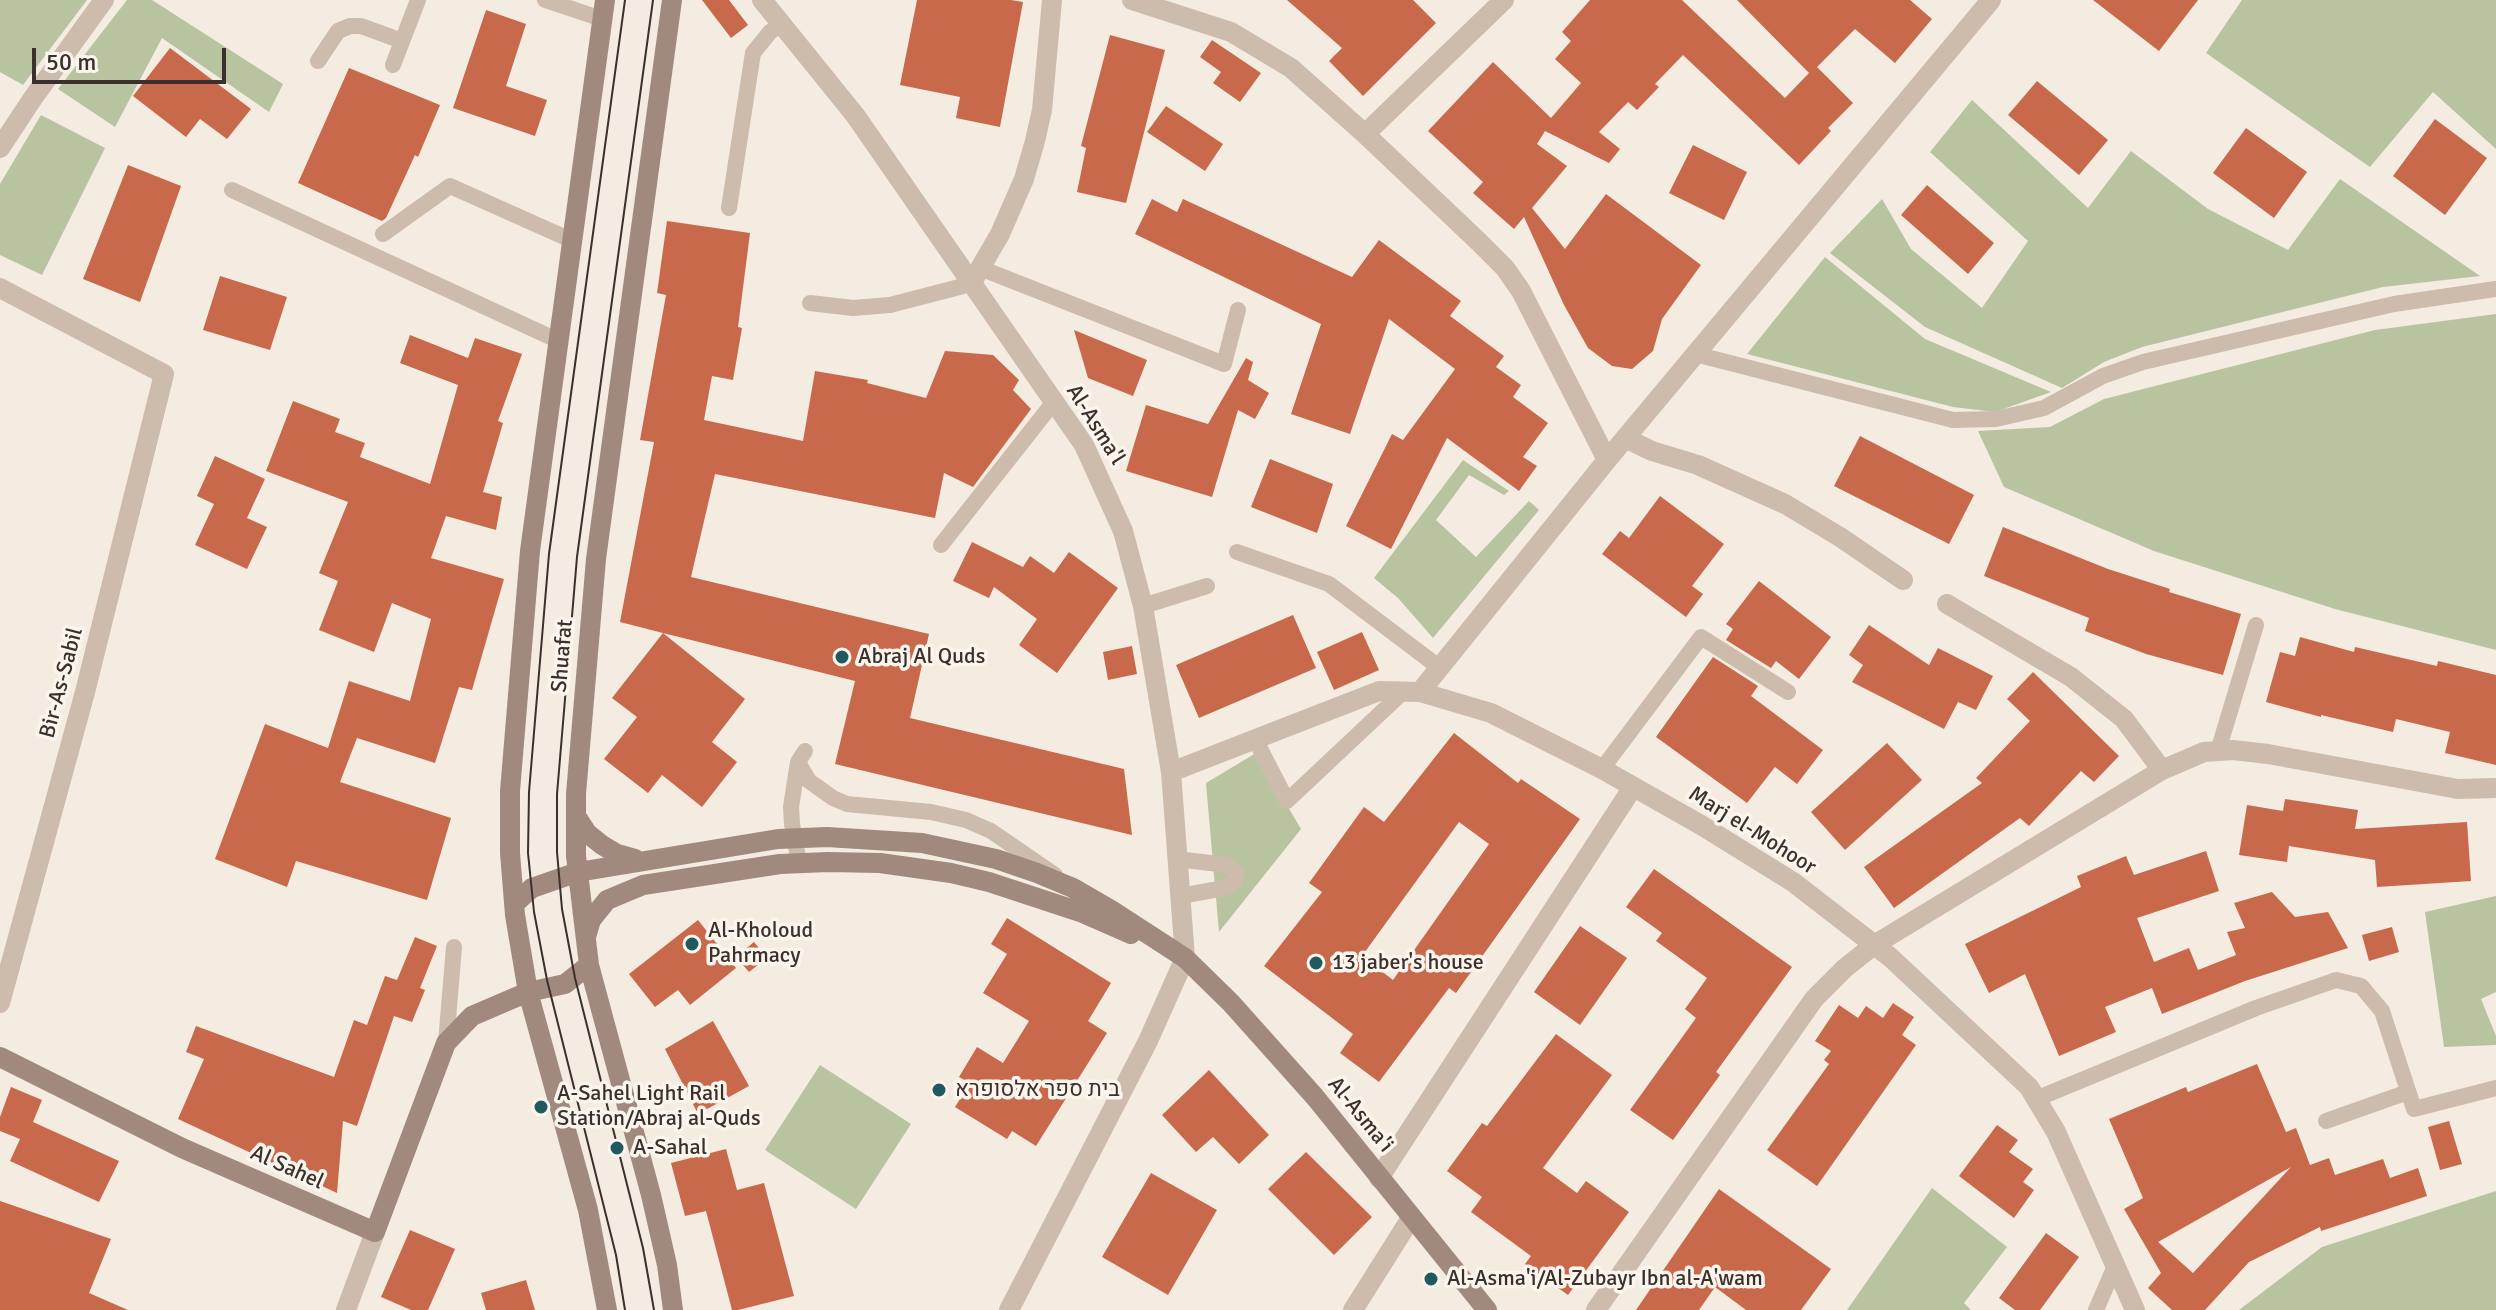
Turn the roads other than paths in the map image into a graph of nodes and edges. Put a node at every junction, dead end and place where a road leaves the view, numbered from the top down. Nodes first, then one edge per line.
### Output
1 (104, 0) edge
2 (418, 0) edge
3 (545, 0) edge
4 (672, 0) edge
5 (762, 0) edge
6 (1052, 0) edge
7 (1132, 0) edge
8 (1504, 0) edge
9 (1991, 0) edge
10 (603, 9) edge
11 (783, 23) junction
12 (402, 41) junction
13 (318, 61) dead end
14 (393, 65) dead end
15 (1365, 134) junction
16 (0, 148) edge
17 (232, 190) dead end
18 (729, 208) dead end
19 (383, 234) dead end
20 (571, 240) junction
21 (975, 276) junction
22 (0, 288) edge
23 (2496, 289) edge
24 (810, 303) dead end
25 (1238, 310) dead end
26 (559, 341) junction
27 (1695, 354) junction
28 (1053, 403) junction
29 (1625, 438) junction
30 (1607, 460) junction
31 (941, 545) dead end
32 (1237, 552) dead end
33 (1903, 580) dead end
34 (1207, 586) dead end
35 (1947, 604) dead end
36 (1143, 606) junction
37 (2256, 625) dead end
38 (1440, 668) junction
39 (1412, 692) junction
40 (1788, 692) dead end
41 (1255, 739) junction
42 (2218, 751) junction
43 (1602, 769) junction
44 (2162, 770) junction
45 (1171, 772) junction
46 (1633, 787) junction
47 (2496, 788) edge
48 (576, 816) junction
49 (794, 839) junction
50 (1177, 859) junction
51 (643, 861) junction
52 (799, 863) junction
53 (578, 872) junction
54 (1073, 888) junction
55 (1180, 896) junction
56 (514, 904) junction
57 (586, 937) junction
58 (1874, 945) junction
59 (454, 947) dead end
60 (1185, 958) junction
61 (589, 965) junction
62 (528, 992) junction
63 (0, 1003) edge
64 (446, 1043) junction
65 (0, 1057) edge
66 (2496, 1088) edge
67 (2408, 1092) junction
68 (2036, 1099) junction
69 (2326, 1121) dead end
70 (1379, 1178) junction
71 (1411, 1218) junction
72 (375, 1232) junction
73 (2115, 1266) junction
74 (1480, 1307) edge
75 (346, 1310) edge
76 (607, 1310) edge
77 (673, 1310) edge
78 (1009, 1310) edge
79 (1353, 1310) edge
80 (1596, 1310) edge
81 (2096, 1310) edge
82 (2135, 1310) edge

1 - 16 street
2 - 12 lane
3 - 10 lane
4 - 48 street, Shuafat
5 - 11 street, Al-Asma'l
6 - 21 street
7 - 15 street
8 - 15 street
9 - 27 street
10 - 20 street, Shuafat
11 - 18 lane
11 - 21 street, Al-Asma'l
12 - 13 lane
12 - 14 lane
15 - 30 street
17 - 26 lane
19 - 20 lane
20 - 26 street, Shuafat
21 - 24 lane
21 - 25 lane
21 - 28 street, Al-Asma'l
22 - 63 street, Bir-As-Sabil
23 - 27 lane
26 - 56 street, Shuafat
27 - 29 street
28 - 31 lane
28 - 36 street, Al-Asma'l
29 - 30 street
29 - 33 street
30 - 38 street
32 - 38 lane
34 - 36 lane
35 - 44 street
36 - 45 street, Al-Asma'l
37 - 42 lane
38 - 39 street
39 - 41 street, Marj el-Mohoor
39 - 41 lane
39 - 43 street, Marj el-Mohoor
40 - 43 lane
41 - 45 street, Marj el-Mohoor
42 - 44 street
42 - 47 street
43 - 46 street, Marj el-Mohoor
44 - 58 street
45 - 50 street, Al-Asma'l
46 - 58 street, Marj el-Mohoor
46 - 70 street
48 - 51 street
48 - 53 street, Shuafat
49 - 51 street
49 - 52 lane
49 - 54 street
49 - 54 lane
50 - 55 street, Al-Asma'l
50 - 55 lane
51 - 53 street
52 - 57 street
52 - 60 street
53 - 56 street
53 - 57 street, Shuafat
54 - 60 street
55 - 60 street, Al-Asma'l
56 - 62 street, Shuafat
57 - 61 street, Shuafat
58 - 68 street, Marj el-Mohoor
58 - 80 street
59 - 64 lane
60 - 70 street, Al-Asma'i
60 - 78 street
61 - 62 street
61 - 77 street, Shuafat
62 - 64 street
62 - 76 street, Shuafat
64 - 72 street
65 - 72 street, Al Sahel
66 - 67 lane
67 - 68 lane
67 - 69 lane
68 - 73 street, Marj el-Mohoor
70 - 71 street, Al-Asma'i
71 - 74 street, Al-Asma'i
71 - 79 street
72 - 75 street
73 - 81 lane
73 - 82 street, Marj el-Mohoor

